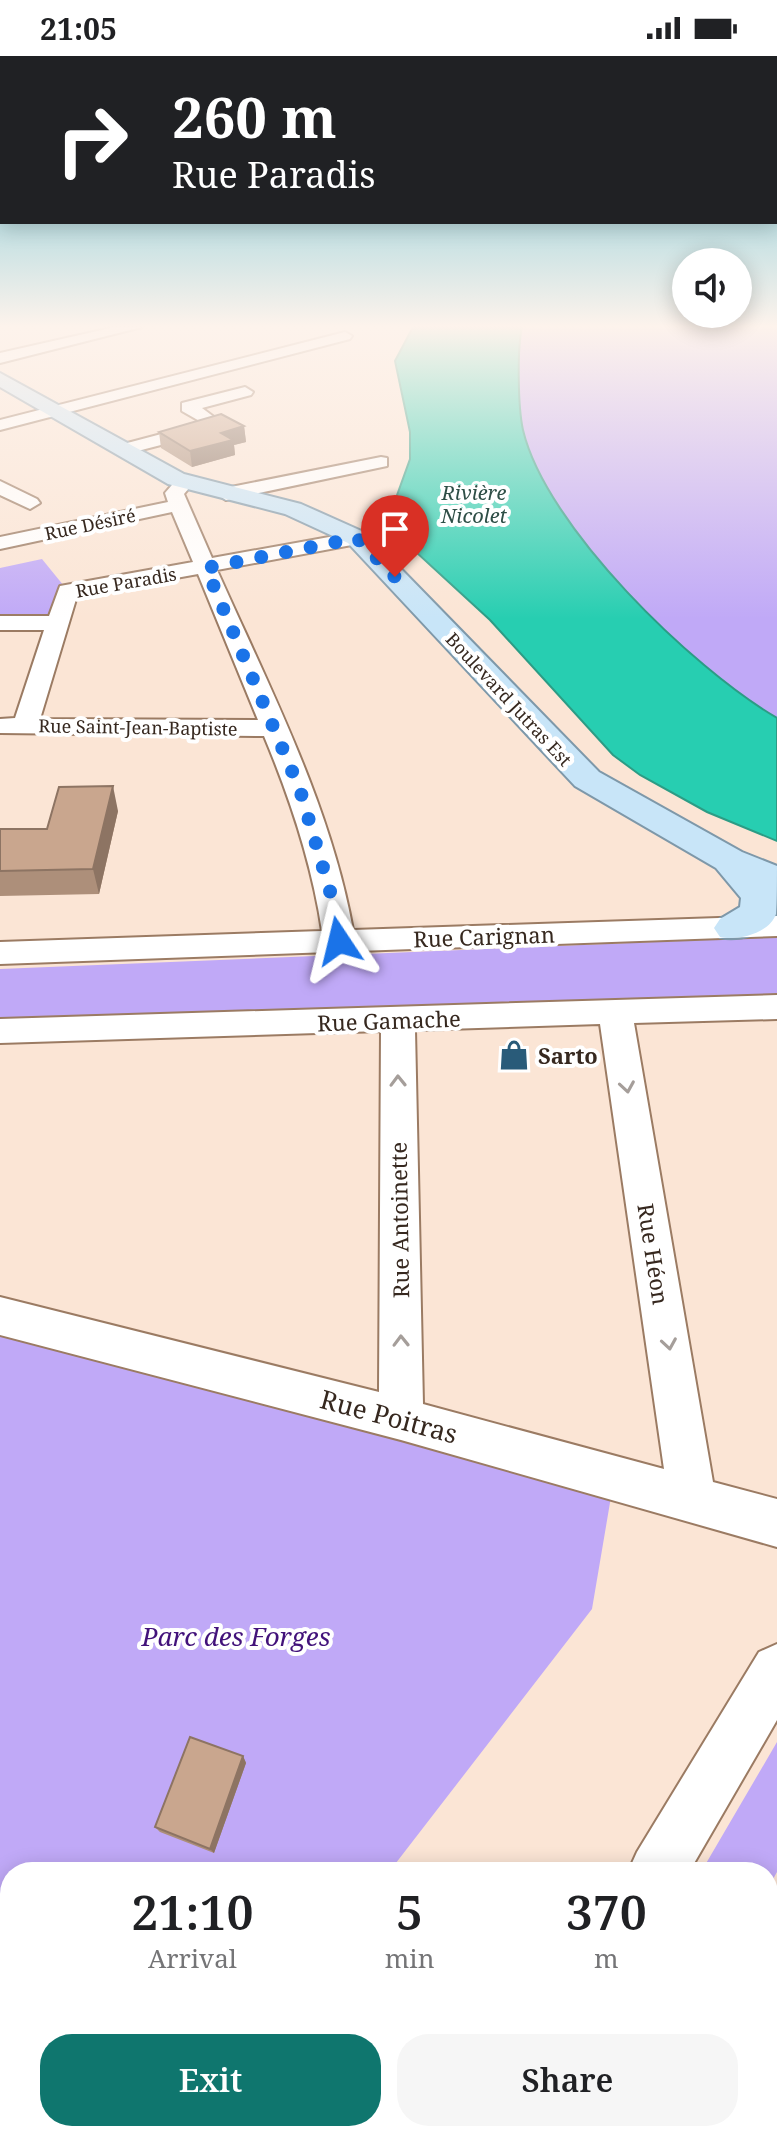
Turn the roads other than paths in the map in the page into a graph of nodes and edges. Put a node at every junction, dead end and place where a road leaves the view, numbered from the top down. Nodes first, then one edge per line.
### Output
1 (78, 424) edge
2 (214, 424) edge
3 (122, 450) junction
4 (381, 462) dead end
5 (3, 491) edge
6 (183, 494) junction
7 (226, 494) junction
8 (30, 503) dead end
9 (357, 538) junction
10 (0, 543) edge
11 (206, 568) junction
12 (0, 623) edge
13 (57, 623) junction
14 (12, 726) edge
15 (275, 728) junction
16 (729, 860) junction
17 (777, 879) edge
18 (777, 926) edge
19 (733, 928) junction
20 (339, 941) junction
21 (0, 953) edge
22 (777, 1007) edge
23 (615, 1010) junction
24 (398, 1021) junction
25 (0, 1031) edge
26 (0, 1316) edge
27 (401, 1419) junction
28 (692, 1498) junction
29 (777, 1523) edge
30 (777, 1670) edge
31 (663, 1862) edge

1 - 3 main road, Boulevard Jutras Est
2 - 3 street
3 - 6 main road, Boulevard Jutras Est
4 - 7 street
5 - 8 street
6 - 7 main road, Boulevard Jutras Est
6 - 10 street, Rue Désiré
6 - 11 street
7 - 9 main road, Boulevard Jutras Est
9 - 11 street, Rue Paradis
9 - 16 main road, Boulevard Jutras Est
11 - 13 street, Rue Paradis
11 - 15 street
12 - 13 street
13 - 14 street
14 - 15 street, Rue Saint-Jean-Baptiste
15 - 20 street
16 - 17 main road, Boulevard Jutras Est
16 - 19 main road
18 - 19 street, Rue Carignan
19 - 20 street, Rue Carignan
20 - 21 street, Rue Carignan
22 - 23 street, Rue Gamache
23 - 24 street, Rue Gamache
23 -> 28 street, Rue Héon
24 - 25 street, Rue Gamache
27 -> 24 street, Rue Antoinette
26 - 27 street, Rue Poitras
27 - 28 street, Rue Poitras
28 - 29 street, Rue Poitras
30 - 31 street

